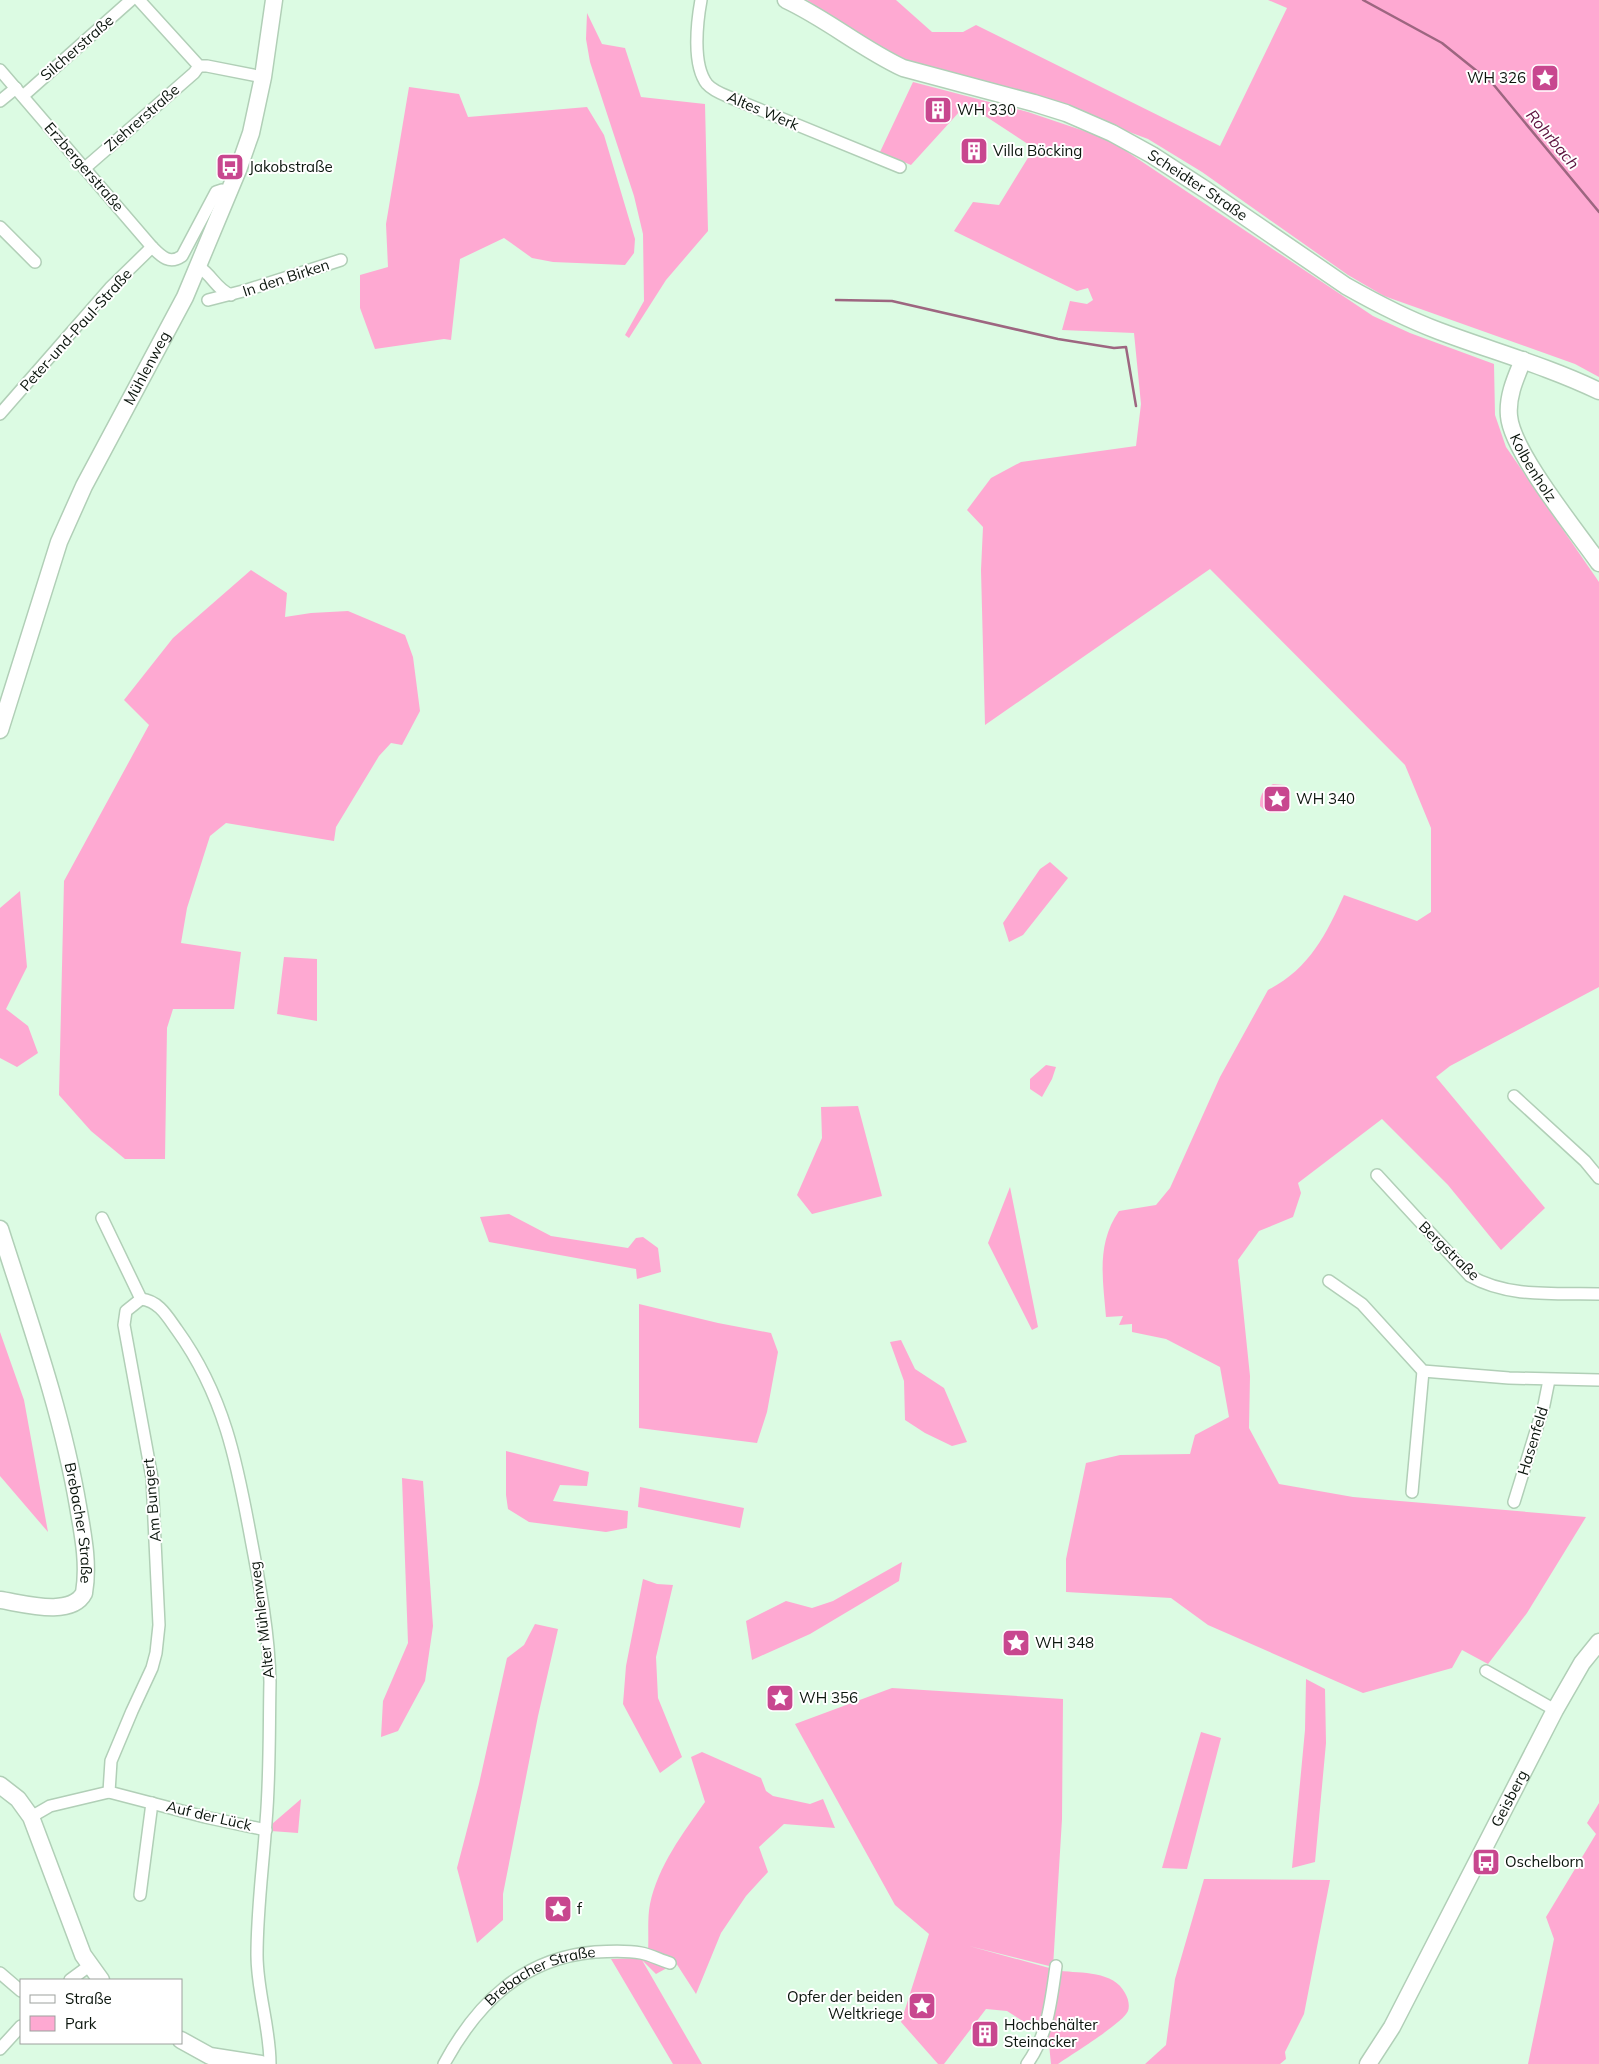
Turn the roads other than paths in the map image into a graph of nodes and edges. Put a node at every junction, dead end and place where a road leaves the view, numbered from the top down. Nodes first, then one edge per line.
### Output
1 (131, 0) edge
2 (139, 0) edge
3 (274, 0) edge
4 (701, 0) edge
5 (786, 0) edge
6 (199, 66) junction
7 (0, 70) edge
8 (263, 77) junction
9 (19, 92) junction
10 (0, 101) edge
11 (900, 167) dead end
12 (84, 168) junction
13 (228, 193) junction
14 (0, 227) edge
15 (152, 246) junction
16 (341, 260) dead end
17 (35, 262) dead end
18 (199, 267) junction
19 (231, 295) junction
20 (208, 300) dead end
21 (1523, 360) junction
22 (1599, 391) edge
23 (0, 414) edge
24 (1599, 563) edge
25 (0, 730) edge
26 (1514, 1096) dead end
27 (1377, 1175) dead end
28 (1599, 1178) edge
29 (102, 1218) dead end
30 (0, 1229) edge
31 (1329, 1281) dead end
32 (1599, 1294) edge
33 (141, 1300) junction
34 (1423, 1371) junction
35 (1549, 1380) junction
36 (1599, 1380) edge
37 (1412, 1492) dead end
38 (1514, 1502) dead end
39 (0, 1600) edge
40 (1599, 1642) edge
41 (1486, 1671) dead end
42 (1555, 1710) junction
43 (0, 1785) edge
44 (109, 1792) junction
45 (152, 1803) junction
46 (31, 1817) junction
47 (266, 1830) junction
48 (140, 1895) dead end
49 (670, 1963) dead end
50 (89, 1966) junction
51 (1056, 1966) dead end
52 (0, 1973) edge
53 (71, 1979) edge
54 (100, 1979) edge
55 (20, 1990) edge
56 (20, 2027) edge
57 (182, 2041) edge
58 (0, 2049) edge
59 (261, 2064) edge
60 (270, 2064) edge
61 (444, 2064) edge
62 (1027, 2064) edge
63 (1368, 2064) edge

1 - 9 street, Silcherstraße
2 - 6 street
3 - 8 street, Mühlenweg
4 - 11 street, Altes Werk
5 - 21 street, Scheidter Straße
6 - 8 street
6 - 12 street, Ziehrerstraße
7 - 9 street, Erzbergerstraße
8 - 13 street, Mühlenweg
9 - 10 street, Silcherstraße
9 - 12 street, Erzbergerstraße
12 - 15 street, Erzbergerstraße
13 - 15 street, Erzbergerstraße
13 - 18 street, Mühlenweg
14 - 17 street
15 - 23 street, Peter-und-Paul-Straße
16 - 19 street, In den Birken
18 - 19 street, In den Birken
18 - 25 street, Mühlenweg
19 - 20 street, In den Birken
21 - 22 street, Scheidter Straße
21 - 24 street, Kolbenholz
26 - 28 street
27 - 32 street, Bergstraße
29 - 33 street
30 - 39 street, Brebacher Straße
31 - 34 street
33 - 44 street, Am Bungert
33 - 47 street, Alter Mühlenweg
34 - 35 street
34 - 37 street
35 - 36 street
35 - 38 street, Hasenfeld
40 - 42 street, Geisberg
41 - 42 street
42 - 63 street, Geisberg
43 - 46 street
44 - 45 street, Auf der Lück
44 - 46 street, Auf der Lück
45 - 47 street, Auf der Lück
45 - 48 street, Auf der Lück
46 - 50 street
47 - 60 street, Alter Mühlenweg
49 - 61 street, Brebacher Straße
50 - 53 street
50 - 54 street
51 - 62 street
52 - 55 street
56 - 58 street
57 - 59 street

